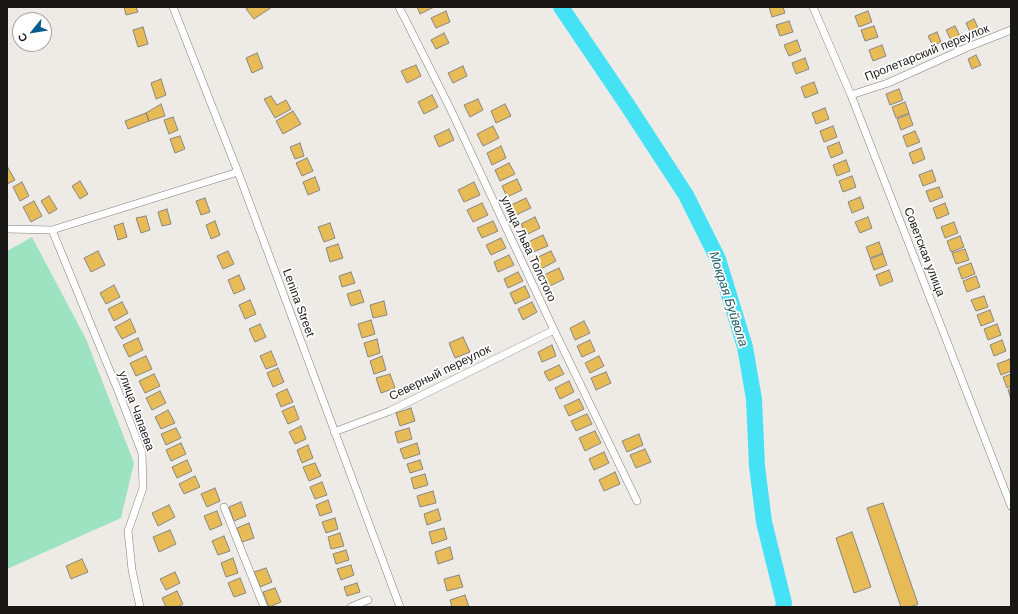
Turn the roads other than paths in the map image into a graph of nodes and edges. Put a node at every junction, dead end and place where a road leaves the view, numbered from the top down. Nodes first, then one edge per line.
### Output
1 (173, 7) edge
2 (399, 7) edge
3 (813, 7) edge
4 (1011, 30) edge
5 (851, 95) junction
6 (238, 172) junction
7 (7, 229) edge
8 (52, 230) junction
9 (554, 330) junction
10 (334, 432) junction
11 (637, 501) dead end
12 (1011, 506) edge
13 (224, 507) dead end
14 (368, 600) dead end
15 (140, 607) edge
16 (264, 607) edge
17 (351, 607) edge
18 (400, 607) edge

1 - 6 street, Lenina Street
2 - 9 street, улица Льва Толстого
3 - 5 street, Советская улица
4 - 5 street, Пролетарский переулок
5 - 12 street, Советская улица
6 - 8 street
6 - 10 street, Lenina Street
7 - 8 street
8 - 15 street, улица Чапаева
9 - 10 street, Северный переулок
9 - 11 street, улица Льва Толстого
10 - 18 street, Lenina Street
13 - 16 street
14 - 17 street

